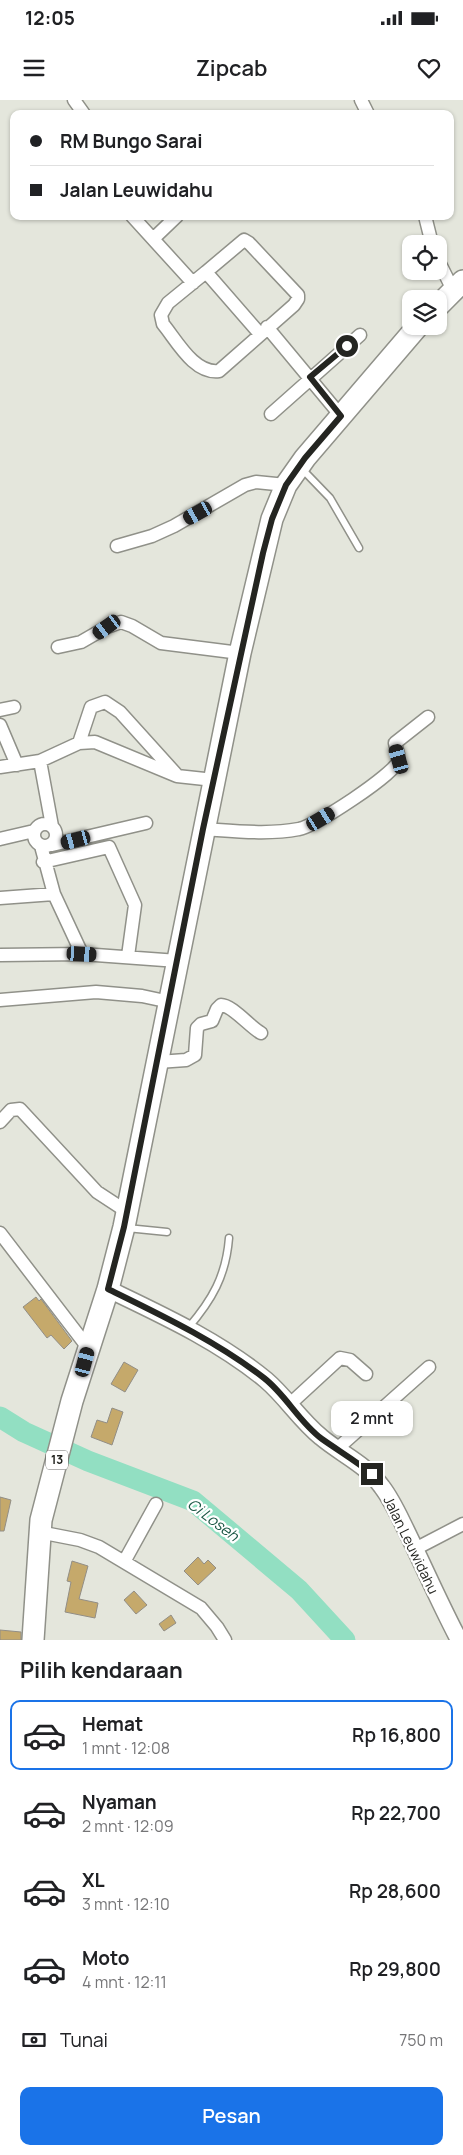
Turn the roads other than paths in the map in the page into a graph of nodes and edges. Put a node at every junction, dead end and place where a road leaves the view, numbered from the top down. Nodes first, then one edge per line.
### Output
1 (136, 220) edge
2 (173, 220) edge
3 (426, 220) edge
4 (430, 235) edge
5 (153, 239) junction
6 (206, 272) junction
7 (447, 280) edge
8 (193, 283) junction
9 (452, 292) edge
10 (264, 331) junction
11 (410, 335) edge
12 (360, 336) dead end
13 (310, 377) junction
14 (270, 414) dead end
15 (341, 416) junction
16 (299, 466) junction
17 (286, 485) junction
18 (117, 546) dead end
19 (359, 548) dead end
20 (58, 647) dead end
21 (240, 653) junction
22 (14, 707) dead end
23 (0, 710) edge
24 (428, 717) dead end
25 (0, 725) edge
26 (79, 743) junction
27 (40, 761) junction
28 (17, 765) junction
29 (0, 767) edge
30 (177, 776) junction
31 (214, 780) junction
32 (146, 824) dead end
33 (52, 826) junction
34 (203, 829) junction
35 (34, 831) junction
36 (103, 833) junction
37 (0, 839) edge
38 (46, 845) junction
39 (109, 847) junction
40 (44, 862) junction
41 (54, 894) junction
42 (0, 898) edge
43 (82, 954) junction
44 (0, 955) edge
45 (128, 956) junction
46 (178, 961) junction
47 (0, 1000) edge
48 (170, 1002) junction
49 (261, 1033) dead end
50 (158, 1062) junction
51 (0, 1122) edge
52 (125, 1219) junction
53 (167, 1232) dead end
54 (0, 1233) edge
55 (229, 1238) dead end
56 (108, 1289) junction
57 (187, 1329) junction
58 (89, 1350) junction
59 (429, 1367) dead end
60 (366, 1374) dead end
61 (290, 1404) junction
62 (338, 1448) junction
63 (156, 1504) dead end
64 (463, 1524) edge
65 (40, 1526) junction
66 (416, 1549) junction
67 (124, 1562) junction
68 (33, 1640) edge
69 (225, 1640) edge
70 (459, 1640) edge

1 - 5 street
2 - 5 street
3 - 4 street
5 - 8 street
6 - 8 street
6 - 10 street
6 - 10 street
7 - 9 street
8 - 10 street
10 - 13 street
11 - 15 highway, 13
12 - 13 street
13 - 14 street
13 - 15 street
15 - 16 highway, 13
16 - 17 highway, 13
16 - 19 lane
17 - 18 street
17 - 21 highway, 13
20 - 21 street
21 - 31 highway, 13
22 - 23 street
24 - 34 street
25 - 28 street
26 - 27 street
26 - 30 street
26 - 30 street
27 - 28 street
27 - 33 street
28 - 29 street
30 - 31 street
31 - 34 highway, 13
32 - 36 street
33 - 35 street
33 - 38 street
34 - 46 highway, 13
35 - 37 street
35 - 38 street
36 - 38 street
36 - 39 street
38 - 40 street
39 - 40 street
39 - 45 street
40 - 41 street
41 - 42 street
41 - 43 street
43 - 44 street
43 - 45 street
45 - 46 street
46 - 48 highway, 13
47 - 48 street
48 - 50 highway, 13
49 - 50 street
50 - 52 highway, 13
51 - 52 street
52 - 53 lane
52 - 56 highway, 13
54 - 58 street
55 - 57 lane
56 - 57 street, Jalan Leuwidahu
56 - 58 highway, 13
57 - 61 street, Jalan Leuwidahu
58 - 65 highway, 13
59 - 62 street
60 - 61 street
61 - 62 street, Jalan Leuwidahu
62 - 66 street, Jalan Leuwidahu
63 - 67 street
64 - 66 street
65 - 67 street
65 - 68 highway, 13
66 - 70 street, Jalan Leuwidahu
67 - 69 street

